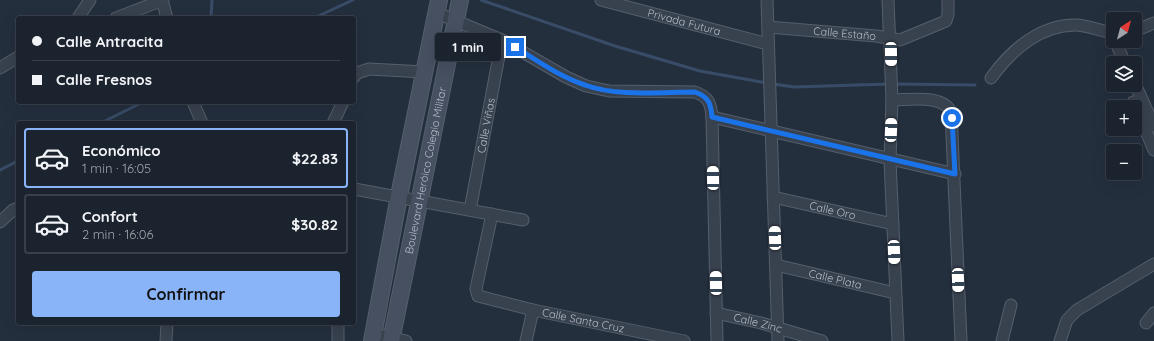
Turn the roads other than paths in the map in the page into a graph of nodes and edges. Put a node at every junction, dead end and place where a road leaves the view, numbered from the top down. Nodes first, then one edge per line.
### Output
1 (90, 0) edge
2 (162, 0) edge
3 (460, 0) edge
4 (601, 0) edge
5 (767, 0) edge
6 (888, 0) edge
7 (948, 0) edge
8 (438, 6) edge
9 (79, 16) edge
10 (121, 16) edge
11 (166, 16) edge
12 (455, 20) junction
13 (1154, 23) edge
14 (768, 27) junction
15 (1142, 28) edge
16 (1106, 34) edge
17 (891, 39) junction
18 (502, 40) junction
19 (768, 44) junction
20 (16, 57) edge
21 (0, 68) edge
22 (424, 72) junction
23 (356, 75) edge
24 (991, 78) dead end
25 (1138, 92) edge
26 (892, 100) junction
27 (194, 104) edge
28 (342, 104) edge
29 (1142, 112) edge
30 (712, 117) junction
31 (201, 121) edge
32 (334, 121) edge
33 (1151, 123) edge
34 (771, 130) junction
35 (1154, 150) edge
36 (890, 160) junction
37 (955, 174) junction
38 (356, 189) edge
39 (399, 196) junction
40 (773, 196) junction
41 (418, 200) junction
42 (16, 209) edge
43 (470, 210) junction
44 (492, 214) junction
45 (523, 220) dead end
46 (0, 222) edge
47 (893, 224) junction
48 (1154, 264) edge
49 (776, 265) junction
50 (896, 293) junction
51 (1011, 305) dead end
52 (534, 310) junction
53 (716, 313) junction
54 (1154, 313) edge
55 (1146, 323) dead end
56 (167, 325) edge
57 (338, 325) edge
58 (778, 328) junction
59 (373, 337) edge
60 (637, 337) edge
61 (397, 340) edge
62 (166, 341) edge
63 (338, 341) edge
64 (526, 341) edge
65 (684, 341) edge
66 (717, 341) edge
67 (778, 341) edge
68 (822, 341) edge
69 (898, 341) edge
70 (961, 341) edge
71 (1002, 341) edge
72 (1060, 341) edge

1 - 9 street
2 - 10 street
2 - 11 street
3 - 12 street, Boulevard Heróico Colegio Militar
4 - 19 street, Privada Futura
5 - 14 street
6 - 17 street
7 - 17 street, Calle Estaño
8 - 12 street
8 - 22 street, Boulevard Heróico Colegio Militar
12 - 18 street
12 - 41 street, Boulevard Heróico Colegio Militar
13 - 15 street
14 - 17 street, Calle Estaño
14 - 19 street
16 - 24 street
17 - 26 street
18 - 30 street
18 - 43 street, Calle Viñas
19 - 34 street
20 - 21 street
22 - 23 street
22 - 39 street, Boulevard Heróico Colegio Militar
25 - 33 street
26 - 36 street
26 - 37 street
27 - 31 street
28 - 32 street
29 - 33 street
30 - 34 street
30 - 53 street
33 - 35 street
34 - 36 street
34 - 40 street
36 - 37 street
36 - 47 street
37 - 70 street
38 - 39 street
39 - 41 street
39 - 59 street, Boulevard Heróico Colegio Militar
40 - 47 street, Calle Oro
40 - 49 street
41 - 43 street
41 - 61 street, Boulevard Heróico Colegio Militar
42 - 46 street
43 - 44 street
44 - 45 street
44 - 52 street, Calle Santa Cruz
47 - 50 street
48 - 72 street
49 - 50 street, Calle Plata
49 - 58 street
50 - 69 street
51 - 71 street
52 - 60 street, Calle Santa Cruz
52 - 64 street
53 - 58 street, Calle Zinc
53 - 66 street
54 - 55 street
56 - 62 street
57 - 63 street
58 - 67 street
58 - 68 street, Calle Zinc
59 - 61 street
60 - 65 street, Calle Santa Cruz

